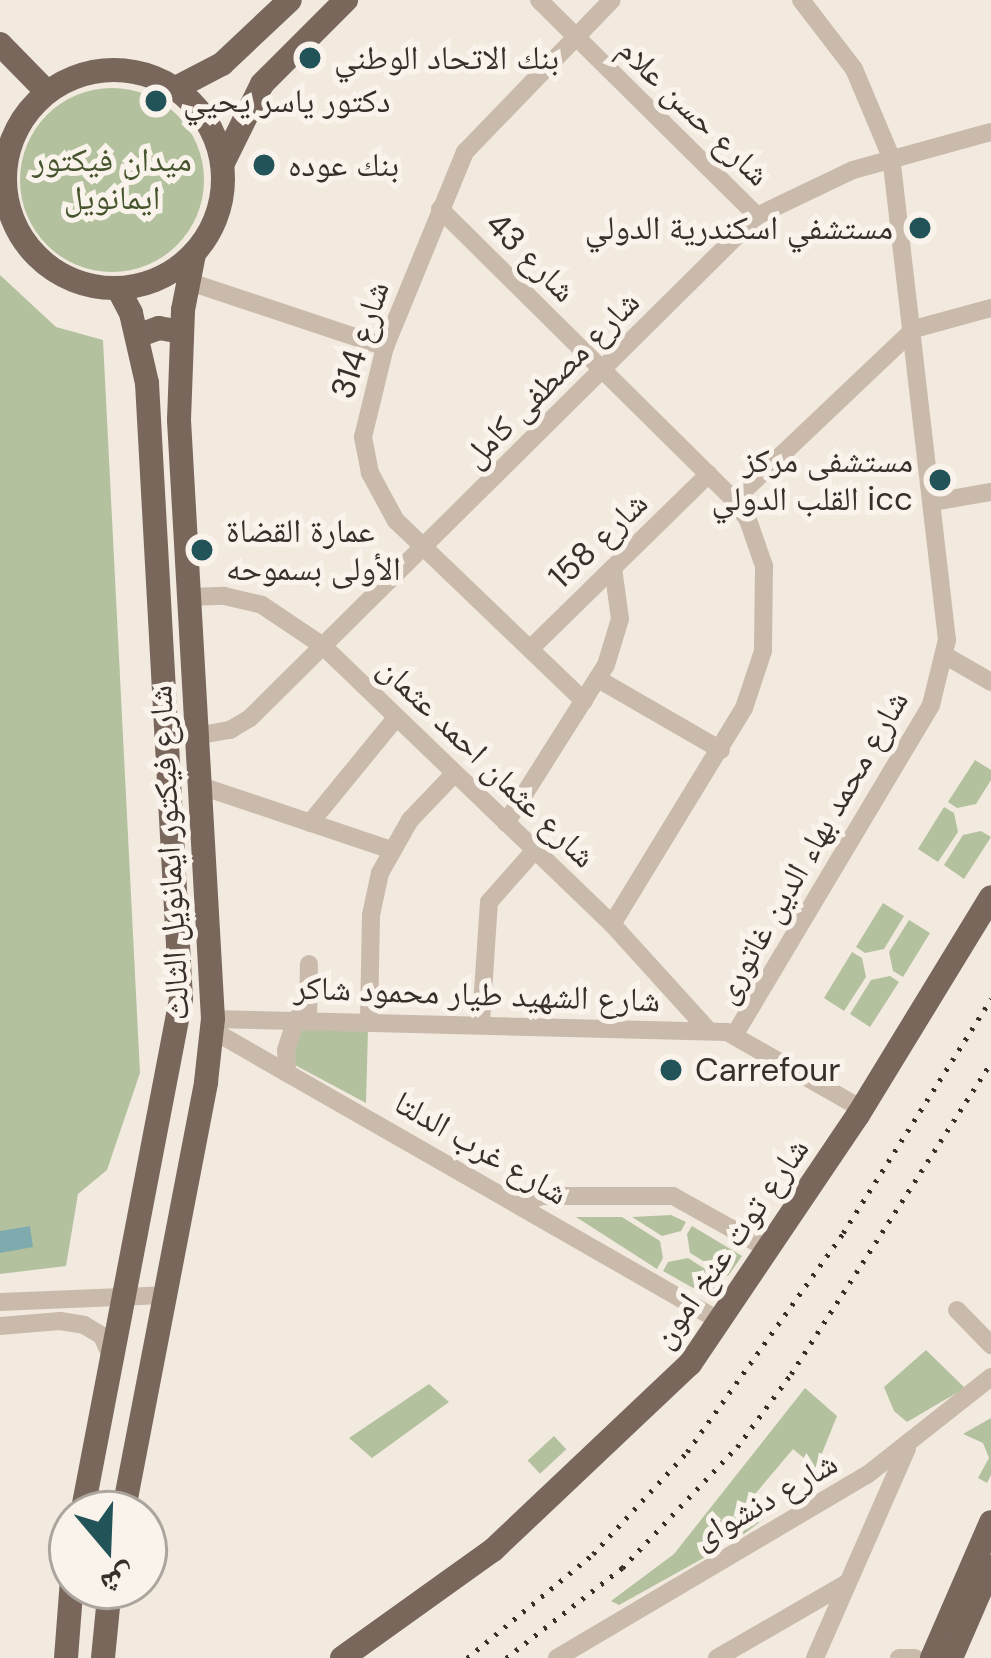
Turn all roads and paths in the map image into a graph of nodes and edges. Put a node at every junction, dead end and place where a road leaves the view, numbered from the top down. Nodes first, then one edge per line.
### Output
1 (290, 0) edge
2 (346, 0) edge
3 (539, 0) edge
4 (612, 0) edge
5 (801, 0) edge
6 (575, 38) junction
7 (0, 44) edge
8 (241, 48) junction
9 (269, 76) junction
10 (176, 88) junction
11 (47, 92) junction
12 (991, 131) edge
13 (5, 148) edge
14 (891, 157) junction
15 (223, 163) junction
16 (440, 209) junction
17 (5, 213) edge
18 (757, 216) junction
19 (194, 254) junction
20 (187, 281) junction
21 (118, 289) junction
22 (991, 308) edge
23 (914, 329) junction
24 (182, 332) junction
25 (137, 337) junction
26 (385, 347) junction
27 (603, 370) junction
28 (709, 474) junction
29 (991, 492) edge
30 (734, 500) junction
31 (933, 502) junction
32 (424, 547) junction
33 (613, 568) junction
34 (188, 597) junction
35 (323, 646) junction
36 (530, 649) junction
37 (946, 656) junction
38 (598, 679) junction
39 (991, 682) edge
40 (584, 701) junction
41 (396, 718) junction
42 (196, 736) junction
43 (721, 750) junction
44 (454, 773) junction
45 (198, 785) junction
46 (310, 823) junction
47 (506, 823) junction
48 (391, 850) junction
49 (535, 850) junction
50 (991, 897) edge
51 (612, 924) junction
52 (309, 964) dead end
53 (302, 1019) junction
54 (369, 1019) junction
55 (481, 1022) junction
56 (212, 1025) junction
57 (709, 1031) junction
58 (735, 1034) junction
59 (287, 1073) junction
60 (862, 1109) junction
61 (519, 1204) junction
62 (768, 1249) junction
63 (127, 1294) junction
64 (164, 1295) junction
65 (0, 1302) edge
66 (957, 1310) dead end
67 (719, 1322) junction
68 (0, 1326) edge
69 (991, 1345) edge
70 (115, 1366) junction
71 (991, 1377) edge
72 (909, 1443) junction
73 (87, 1490) edge
74 (127, 1490) edge
75 (991, 1522) edge
76 (991, 1566) edge
77 (847, 1583) junction
78 (70, 1610) edge
79 (108, 1610) edge
80 (569, 1654) edge
81 (104, 1657) edge
82 (66, 1658) edge
83 (342, 1658) edge
84 (717, 1658) edge
85 (815, 1658) edge
86 (899, 1658) edge
87 (915, 1658) edge
88 (932, 1658) edge
89 (951, 1658) edge

1 - 8 main road
2 - 9 main road
3 - 6 street, شارع حسن علام
4 - 6 street, شارع 314
5 - 14 street, شارع محمد بهاء الدين غاتورى
6 - 16 street, شارع 314
6 - 18 street, شارع حسن علام
7 - 11 main road
8 - 9 main road
8 - 10 main road
9 - 15 main road
10 - 11 main road
10 - 15 main road
11 - 13 main road
12 - 14 street, شارع مصطفى كامل
13 - 17 main road
14 - 18 street, شارع مصطفى كامل
14 - 23 street, شارع محمد بهاء الدين غاتورى
15 - 19 main road
16 - 26 street, شارع 314
16 - 27 street, شارع 43
17 - 21 main road
18 - 27 street, شارع مصطفى كامل
19 - 20 main road, شارع فيكتور ايمانويل الثالث
19 - 21 main road
20 - 24 main road, شارع فيكتور ايمانويل الثالث
20 - 26 street
21 - 25 main road, شارع فيكتور ايمانويل الثالث
22 - 23 street
23 - 30 street
23 - 31 street, شارع محمد بهاء الدين غاتورى
24 - 25 main road
24 - 34 main road, شارع فيكتور ايمانويل الثالث
25 - 63 main road, شارع فيكتور ايمانويل الثالث
26 - 32 street, شارع 314
27 - 28 street, شارع 43
27 - 32 street, شارع مصطفى كامل
28 - 30 street, شارع 43
28 - 33 street, شارع 158
29 - 31 street
30 - 43 street, شارع 43
31 - 37 street, شارع محمد بهاء الدين غاتورى
32 - 35 street, شارع مصطفى كامل
32 - 36 street, شارع 314
33 - 36 street, شارع 158
33 - 38 street
34 - 35 street, شارع عثمان احمد عثمان
34 - 42 main road, شارع فيكتور ايمانويل الثالث
35 - 41 street, شارع عثمان احمد عثمان
35 - 42 street, شارع مصطفى كامل
36 - 40 street, شارع 314
37 - 39 street
37 - 58 street, شارع محمد بهاء الدين غاتورى
38 - 40 street
38 - 43 street
40 - 47 street
41 - 44 street, شارع عثمان احمد عثمان
41 - 46 street
42 - 45 main road, شارع فيكتور ايمانويل الثالث
43 - 51 street, شارع 43
44 - 47 street, شارع عثمان احمد عثمان
44 - 48 street
45 - 46 street
45 - 56 main road, شارع فيكتور ايمانويل الثالث
46 - 48 street
47 - 49 street, شارع عثمان احمد عثمان
48 - 54 street
49 - 51 street, شارع عثمان احمد عثمان
49 - 55 street
50 - 60 main road, شارع توت عنخ امون
51 - 57 street, شارع عثمان احمد عثمان
52 - 53 street
53 - 54 street, شارع الشهيد طيار محمود شاكر
53 - 56 street, شارع الشهيد طيار محمود شاكر
53 - 59 street
54 - 55 street, شارع الشهيد طيار محمود شاكر
55 - 57 street, شارع الشهيد طيار محمود شاكر
56 - 59 street, شارع غرب الدلتا
56 - 64 main road, شارع فيكتور ايمانويل الثالث
57 - 58 street, شارع الشهيد طيار محمود شاكر
58 - 60 street, شارع الشهيد طيار محمود شاكر
59 - 61 street, شارع غرب الدلتا
60 - 62 main road, شارع توت عنخ امون
61 - 62 street
61 - 67 street, شارع غرب الدلتا
62 - 67 main road, شارع توت عنخ امون
63 - 64 street
63 - 65 street
63 - 70 main road, شارع فيكتور ايمانويل الثالث
64 - 74 main road, شارع فيكتور ايمانويل الثالث
66 - 69 street
67 - 83 main road, شارع توت عنخ امون
68 - 70 street
70 - 73 main road, شارع فيكتور ايمانويل الثالث
71 - 72 street, شارع دنشواى
72 - 77 street
72 - 80 street, شارع دنشواى
75 - 88 main road
76 - 89 main road
77 - 84 street
77 - 85 street
78 - 82 main road
79 - 81 main road
86 - 87 street

